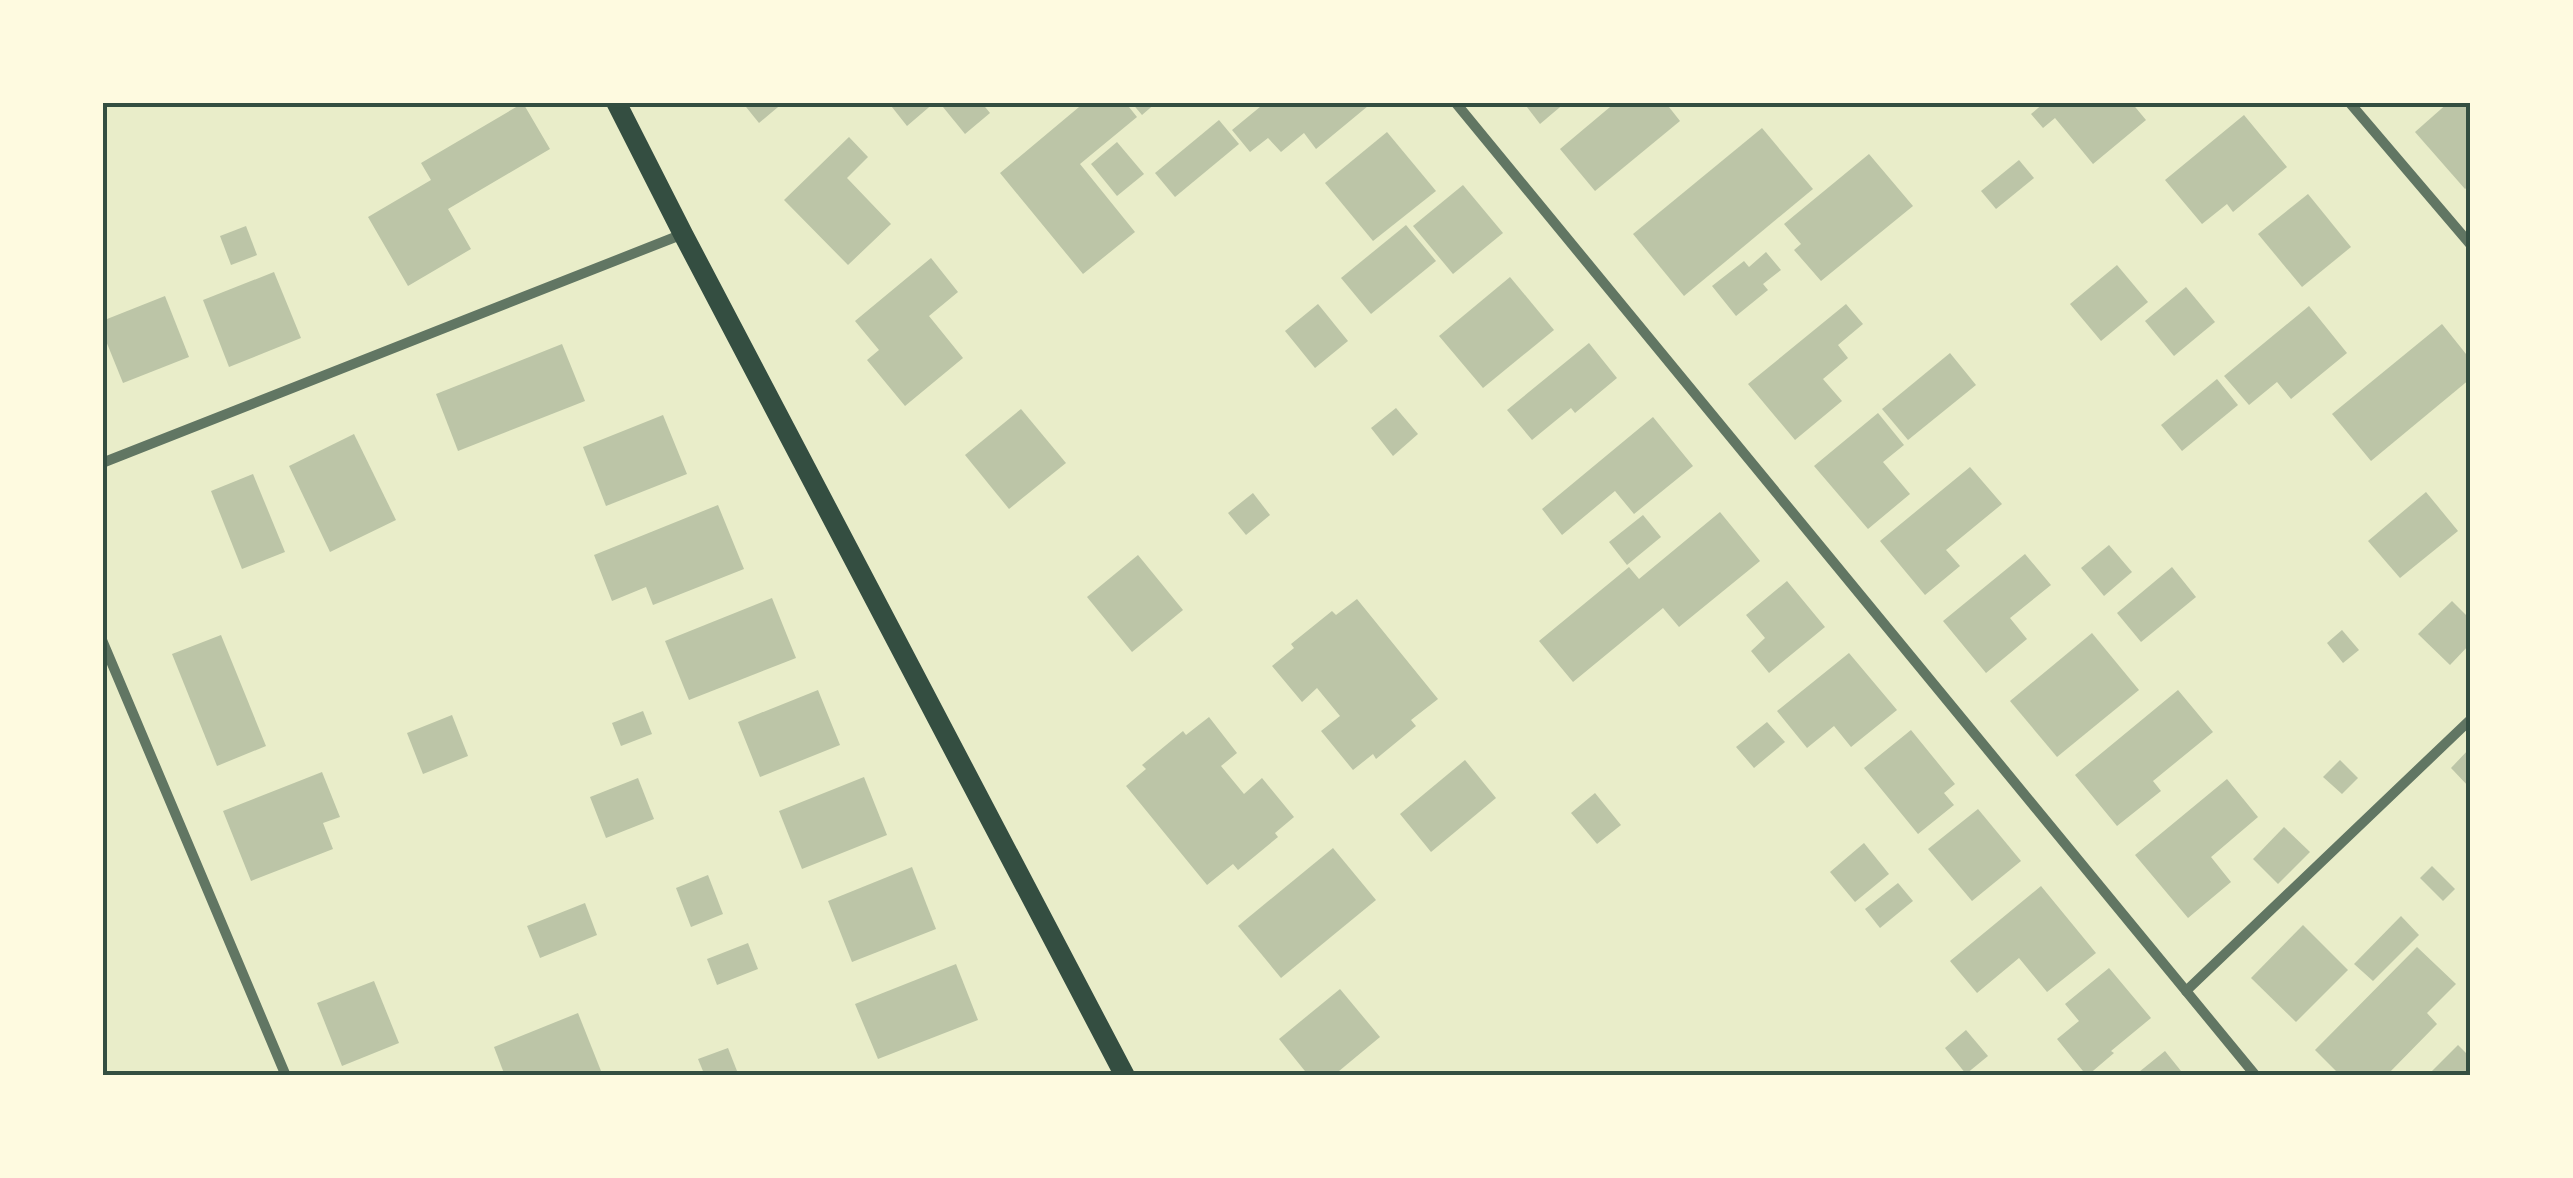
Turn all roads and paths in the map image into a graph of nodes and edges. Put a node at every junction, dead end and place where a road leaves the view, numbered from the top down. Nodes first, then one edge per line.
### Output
1 (616, 102) edge
2 (1454, 102) edge
3 (2349, 102) edge
4 (683, 234) junction
5 (2470, 244) edge
6 (102, 463) edge
7 (102, 640) edge
8 (2470, 720) edge
9 (2186, 991) junction
10 (286, 1076) edge
11 (1125, 1076) edge
12 (2256, 1076) edge

1 - 4 main road
2 - 9 street
3 - 5 street
4 - 6 street
4 - 11 main road
7 - 10 street
8 - 9 street
9 - 12 street

